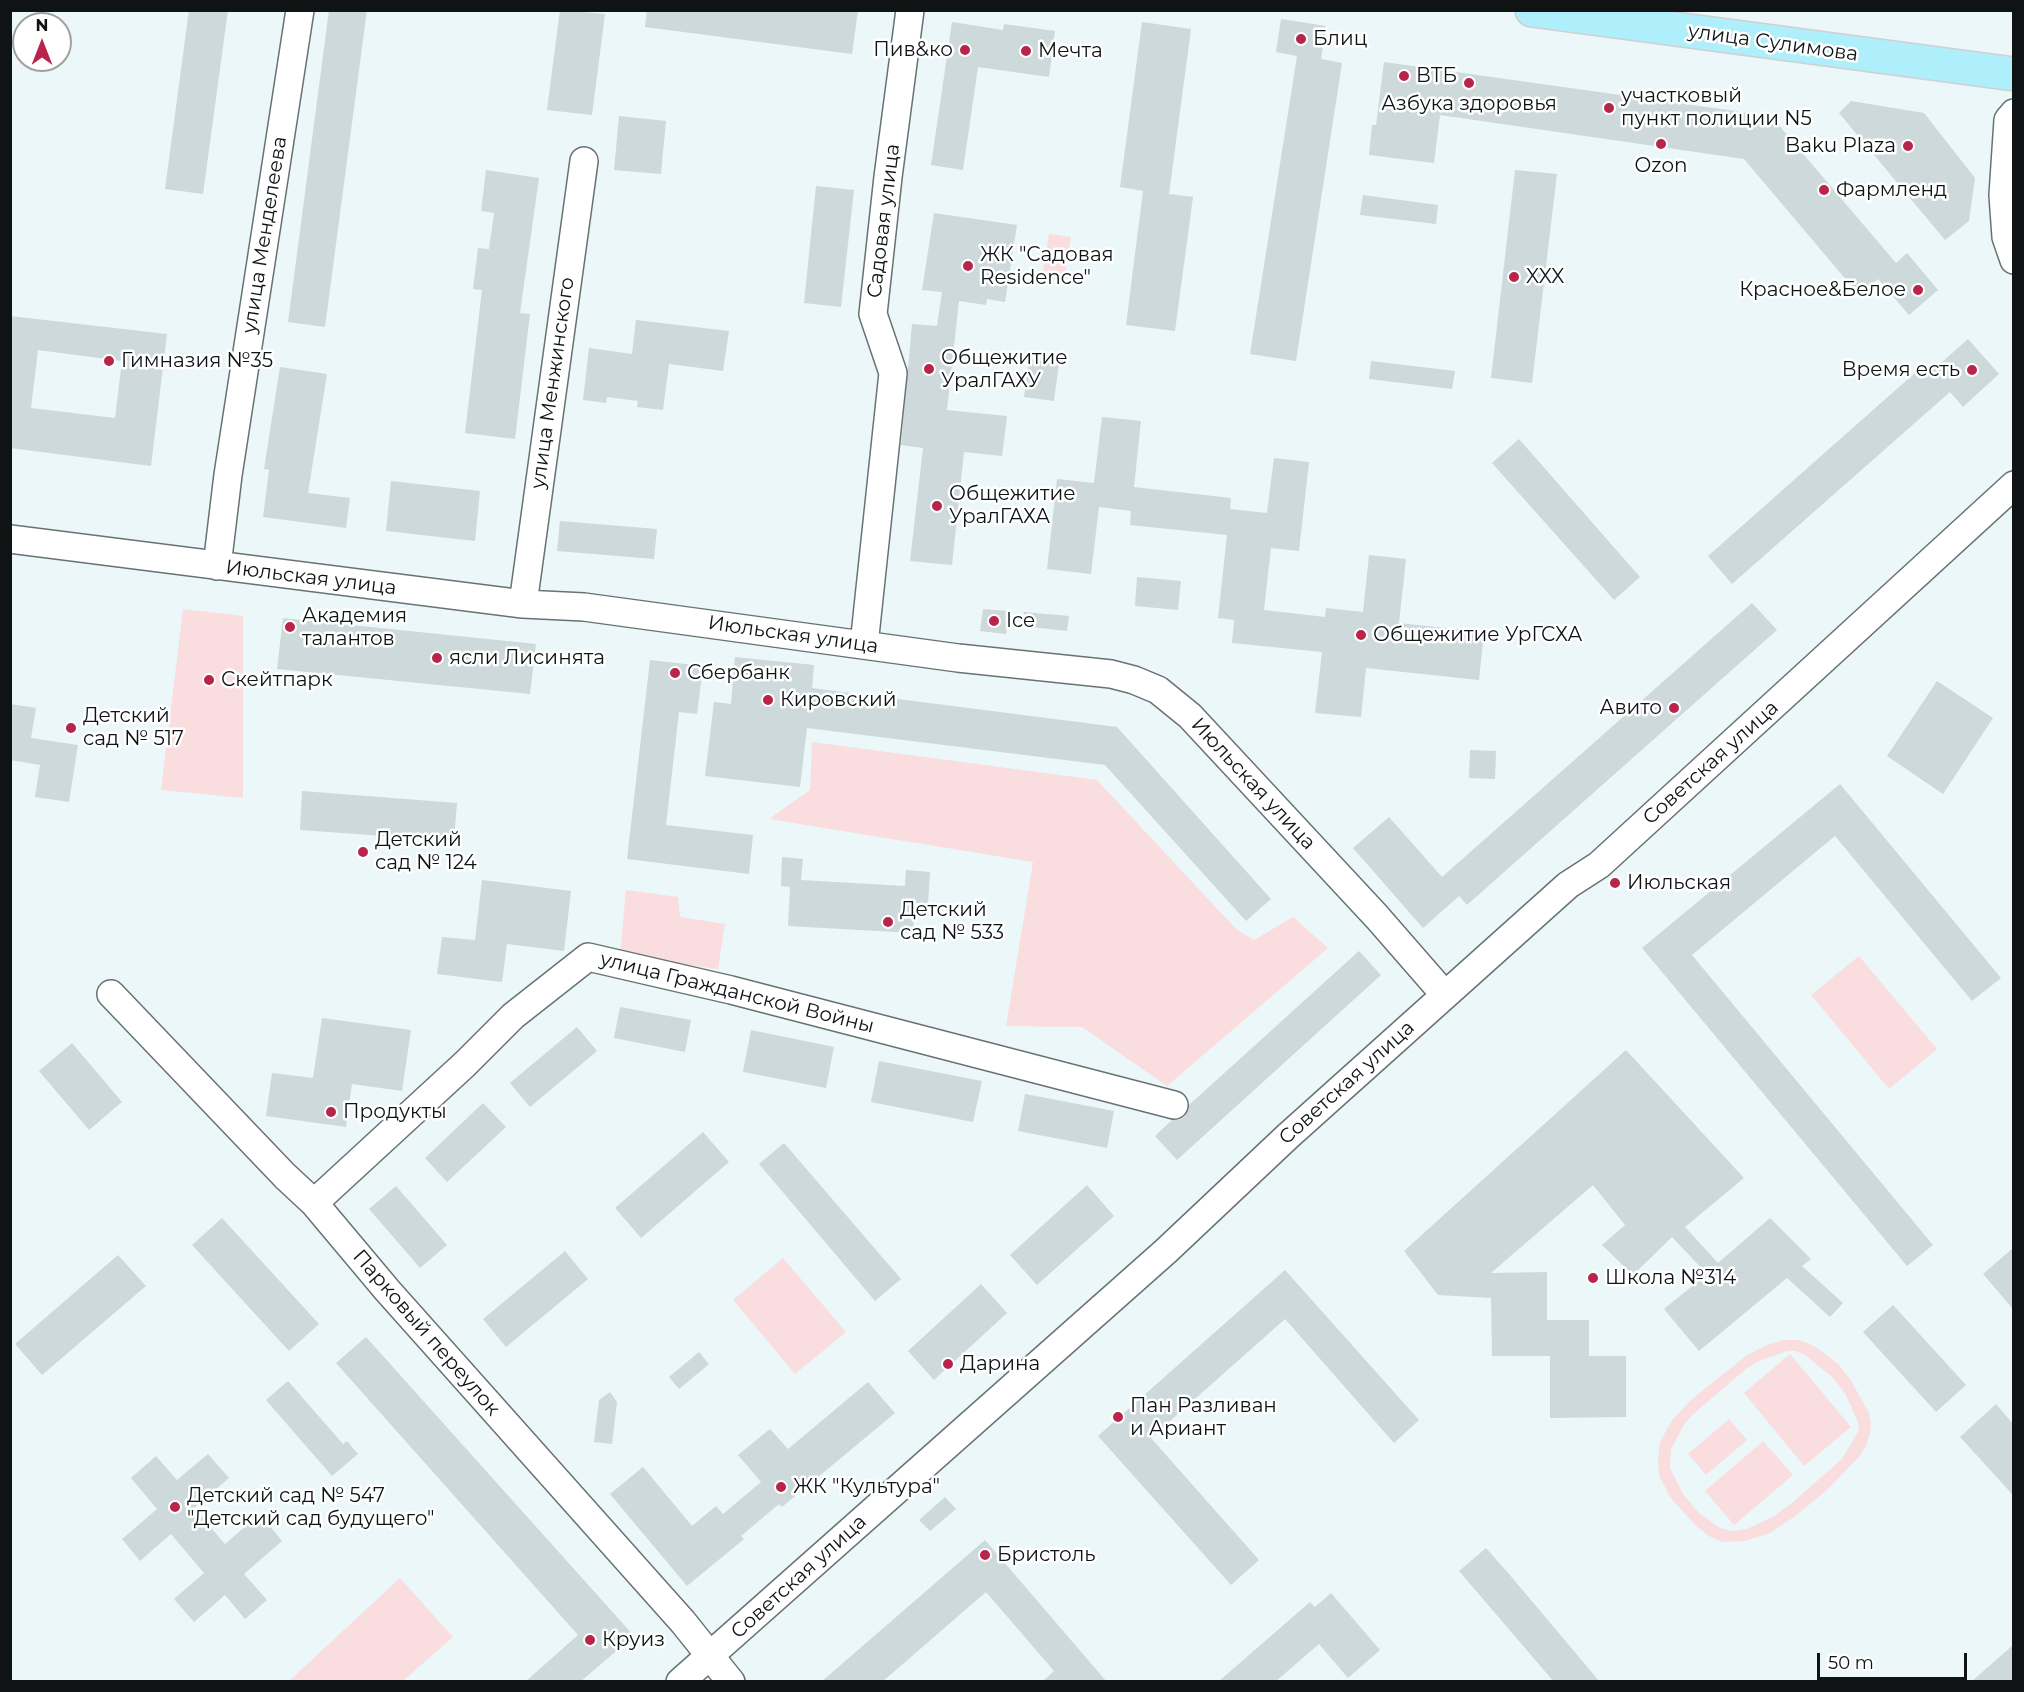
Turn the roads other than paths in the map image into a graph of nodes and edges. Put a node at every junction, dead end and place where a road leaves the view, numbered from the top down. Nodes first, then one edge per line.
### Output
1 (300, 10) edge
2 (910, 10) edge
3 (1532, 10) edge
4 (2013, 74) edge
5 (2013, 113) edge
6 (584, 161) dead end
7 (2013, 260) edge
8 (2013, 486) edge
9 (10, 539) edge
10 (217, 566) junction
11 (523, 604) junction
12 (864, 645) junction
13 (111, 994) dead end
14 (1445, 995) junction
15 (1174, 1105) dead end
16 (314, 1203) junction
17 (710, 1656) junction
18 (680, 1682) edge
19 (731, 1682) edge

1 - 10 street, улица Менделеева
2 - 12 street, Садовая улица
3 - 4 main road, улица Сулимова
5 - 7 street
6 - 11 street, улица Менжинского
8 - 14 street, Советская улица
9 - 10 street, Июльская улица
10 - 11 street, Июльская улица
11 - 12 street, Июльская улица
12 - 14 street, Июльская улица
13 - 16 street, Парковый переулок
14 - 17 street, Советская улица
15 - 16 street, улица Гражданской Войны
16 - 17 street, Парковый переулок
17 - 18 street, Советская улица
17 - 19 street, Парковый переулок

